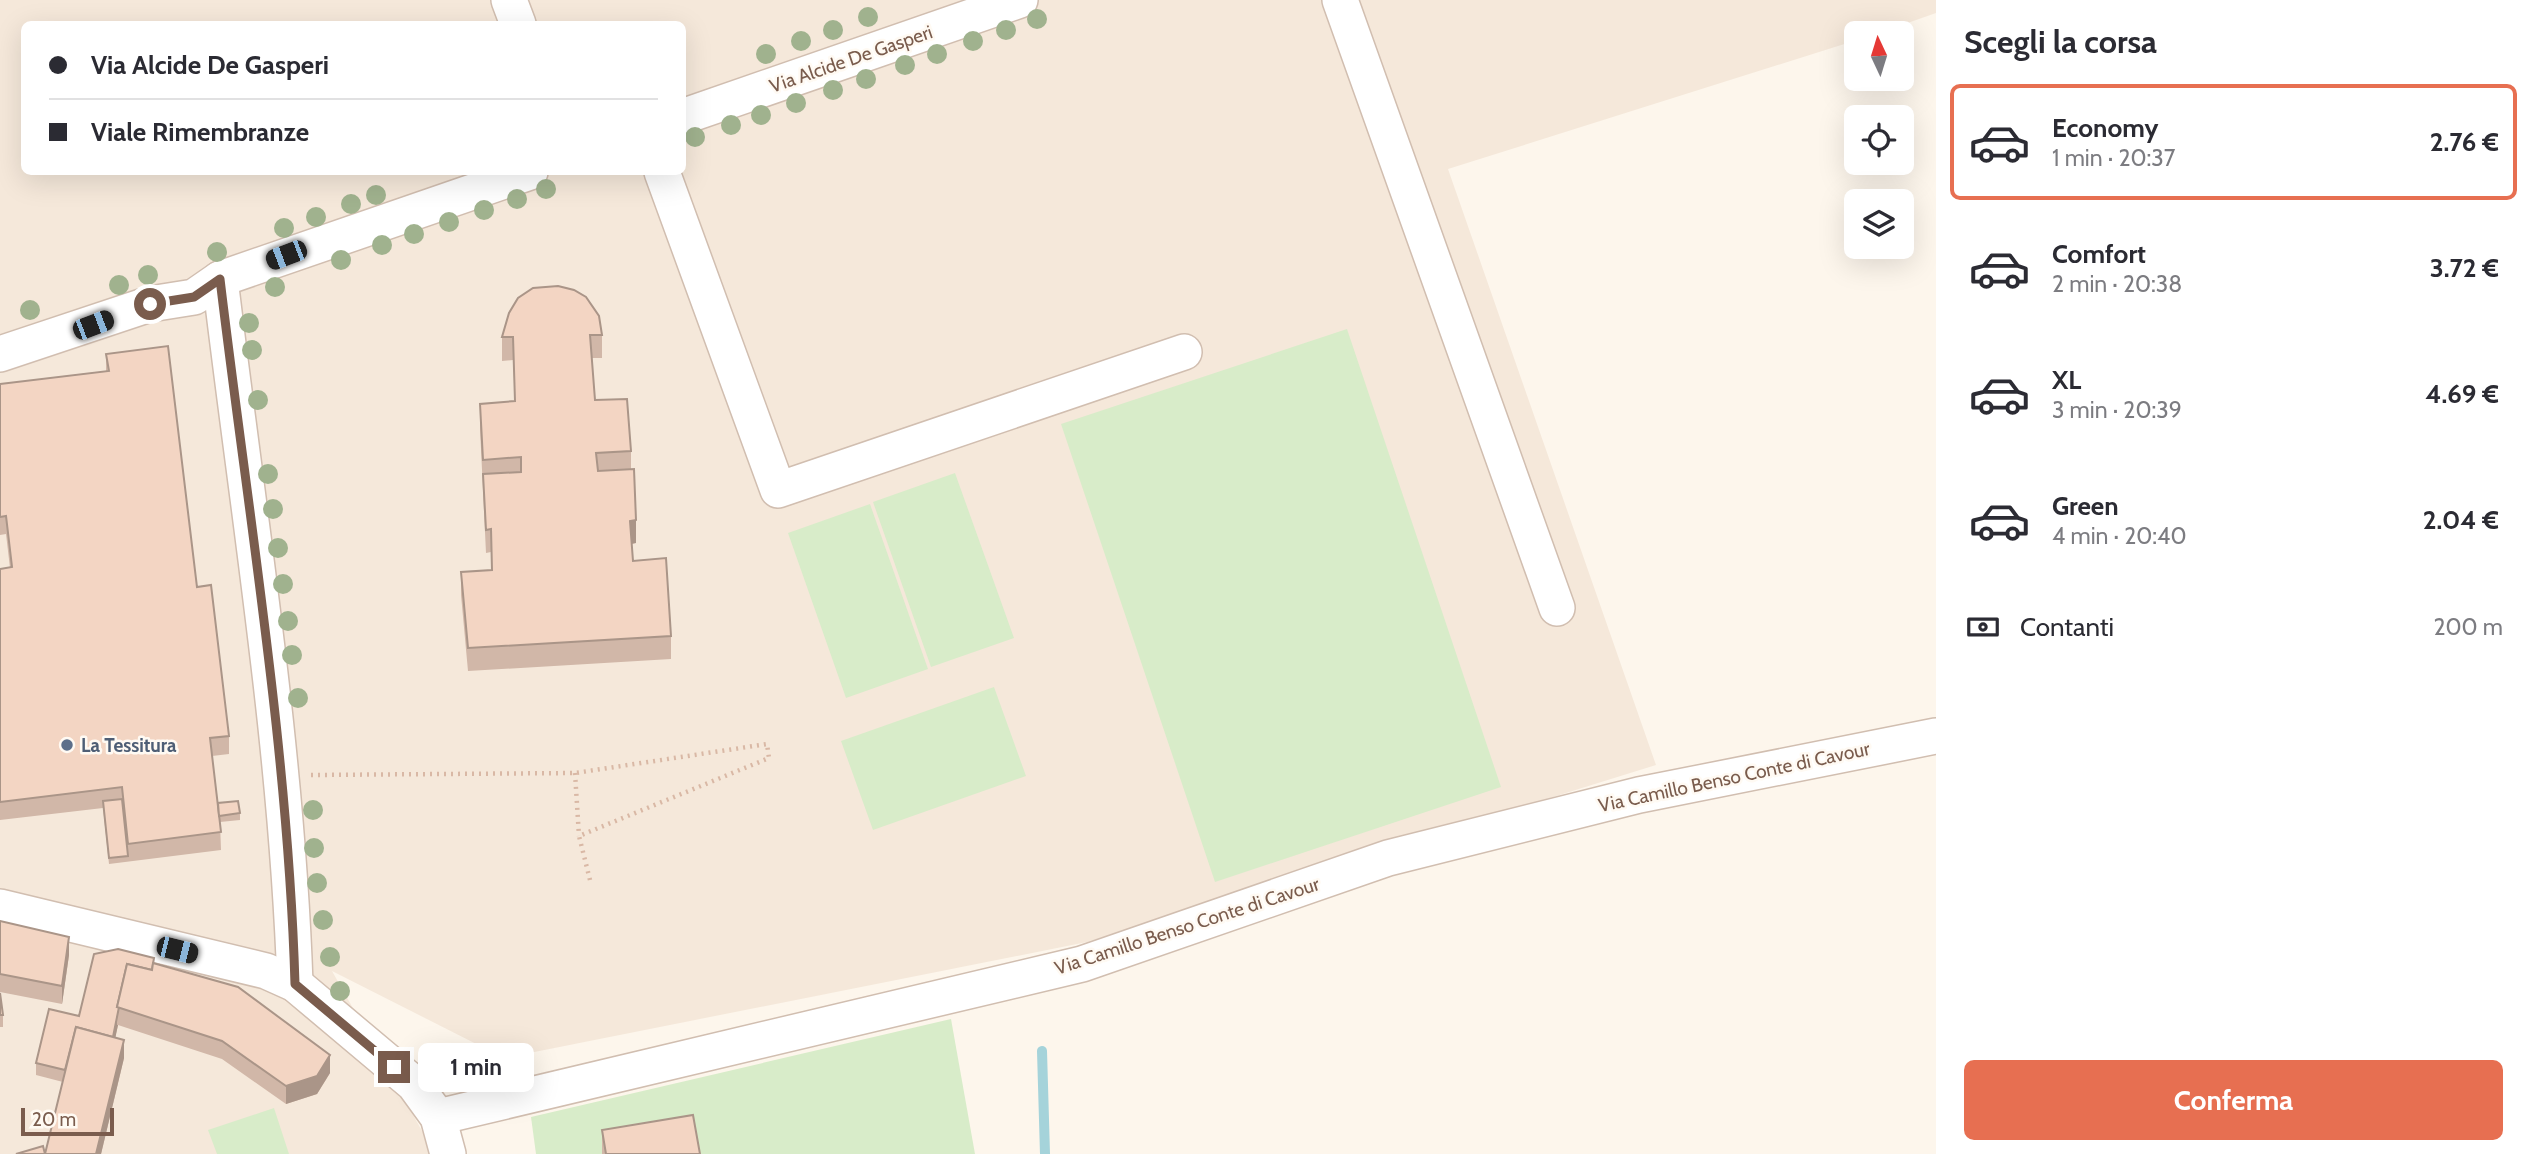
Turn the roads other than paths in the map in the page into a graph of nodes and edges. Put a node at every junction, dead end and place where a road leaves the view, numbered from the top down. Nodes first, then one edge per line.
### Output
1 (509, 0) edge
2 (1020, 0) edge
3 (1340, 0) edge
4 (517, 21) edge
5 (686, 116) edge
6 (521, 175) edge
7 (663, 175) edge
8 (220, 279) junction
9 (1184, 352) dead end
10 (0, 354) edge
11 (1557, 608) dead end
12 (1936, 736) edge
13 (0, 907) edge
14 (295, 984) junction
15 (438, 1117) junction
16 (448, 1154) edge

1 - 4 street
2 - 5 street, Via Alcide De Gasperi
3 - 11 street
6 - 8 street
7 - 9 street
8 - 10 street
8 - 14 street
12 - 15 street, Via Camillo Benso Conte di Cavour
13 - 14 street
14 - 15 street
15 - 16 street

